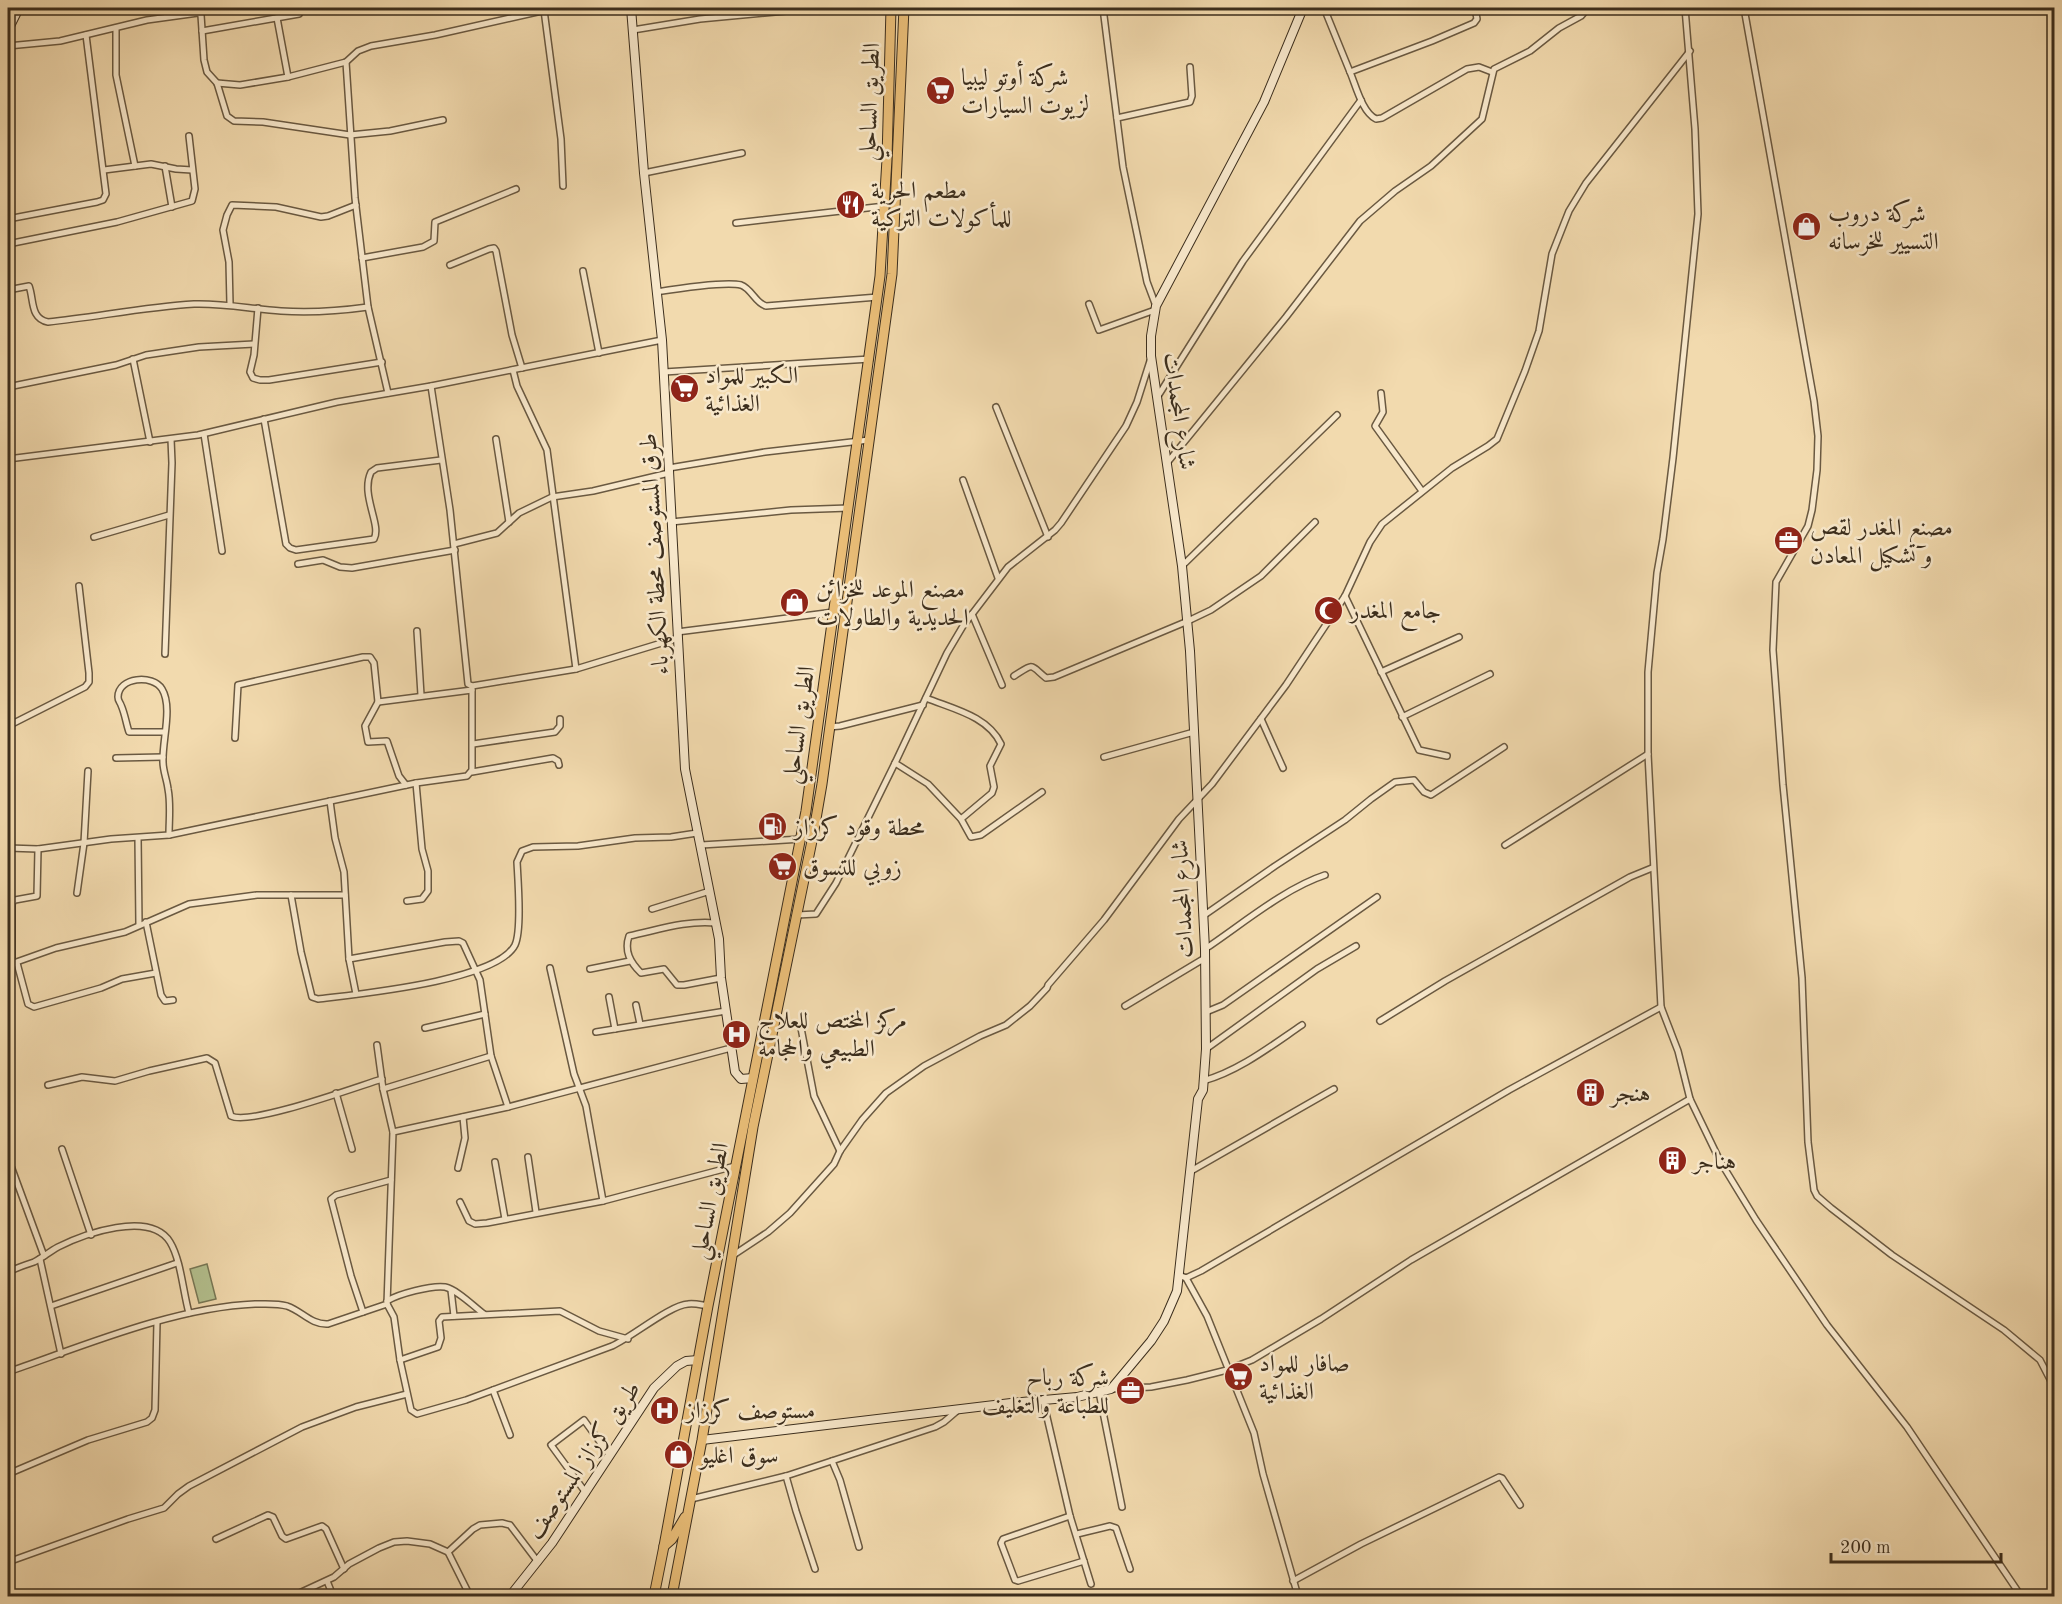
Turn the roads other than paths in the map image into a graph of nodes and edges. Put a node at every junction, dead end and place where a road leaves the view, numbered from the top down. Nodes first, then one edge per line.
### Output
1 (19, 8) edge
2 (555, 8) edge
3 (631, 8) edge
4 (819, 8) edge
5 (891, 8) edge
6 (904, 8) edge
7 (1103, 8) edge
8 (1304, 8) edge
9 (1324, 8) edge
10 (1474, 8) edge
11 (1588, 8) edge
12 (1685, 8) edge
13 (1744, 8) edge
14 (544, 10) junction
15 (299, 14) dead end
16 (278, 18) junction
17 (116, 28) junction
18 (8, 30) edge
19 (633, 30) junction
20 (202, 31) junction
21 (86, 35) junction
22 (8, 46) edge
23 (1690, 51) junction
24 (346, 62) junction
25 (1190, 67) dead end
26 (1350, 72) junction
27 (1492, 72) junction
28 (288, 77) junction
29 (217, 83) junction
30 (1361, 100) junction
31 (1117, 118) junction
32 (443, 120) dead end
33 (350, 135) junction
34 (189, 136) dead end
35 (742, 153) dead end
36 (135, 166) junction
37 (165, 166) junction
38 (104, 170) junction
39 (192, 170) junction
40 (644, 173) junction
41 (563, 186) dead end
42 (516, 189) dead end
43 (356, 205) junction
44 (885, 206) junction
45 (172, 207) junction
46 (8, 219) edge
47 (736, 223) dead end
48 (8, 244) edge
49 (362, 258) junction
50 (450, 265) dead end
51 (584, 271) dead end
52 (8, 290) edge
53 (656, 292) junction
54 (878, 297) junction
55 (230, 304) junction
56 (1089, 304) dead end
57 (368, 307) junction
58 (258, 308) junction
59 (1156, 308) junction
60 (662, 340) junction
61 (254, 344) junction
62 (599, 353) junction
63 (1151, 356) junction
64 (133, 359) junction
65 (870, 359) junction
66 (382, 362) junction
67 (522, 368) junction
68 (513, 370) junction
69 (664, 372) junction
70 (431, 386) junction
71 (8, 387) edge
72 (388, 393) junction
73 (1381, 393) dead end
74 (1158, 396) junction
75 (996, 407) dead end
76 (1337, 415) dead end
77 (264, 419) junction
78 (204, 434) junction
79 (171, 439) junction
80 (496, 440) dead end
81 (870, 440) junction
82 (150, 442) junction
83 (858, 442) junction
84 (8, 459) edge
85 (441, 459) junction
86 (1167, 464) junction
87 (669, 471) junction
88 (963, 480) dead end
89 (1422, 491) junction
90 (552, 496) junction
91 (849, 508) junction
92 (169, 515) junction
93 (509, 522) junction
94 (671, 522) junction
95 (1315, 522) dead end
96 (94, 537) dead end
97 (1048, 537) junction
98 (454, 547) junction
99 (222, 551) dead end
100 (298, 564) dead end
101 (1182, 566) junction
102 (999, 578) junction
103 (79, 586) dead end
104 (1345, 596) junction
105 (834, 612) junction
106 (972, 614) junction
107 (1188, 621) junction
108 (417, 632) dead end
109 (678, 635) junction
110 (1459, 637) dead end
111 (165, 654) dead end
112 (576, 669) junction
113 (1381, 672) junction
114 (1490, 674) dead end
115 (1014, 676) dead end
116 (1002, 685) dead end
117 (472, 688) junction
118 (421, 695) junction
119 (926, 698) junction
120 (378, 702) junction
121 (922, 705) junction
122 (1402, 717) junction
123 (560, 719) dead end
124 (1261, 720) junction
125 (8, 726) edge
126 (829, 727) junction
127 (165, 732) junction
128 (1194, 732) junction
129 (235, 738) dead end
130 (473, 744) junction
131 (1504, 747) dead end
132 (1648, 754) junction
133 (1447, 756) dead end
134 (163, 757) junction
135 (1104, 757) dead end
136 (116, 758) dead end
137 (896, 763) junction
138 (559, 765) dead end
139 (1283, 768) dead end
140 (88, 771) dead end
141 (472, 772) junction
142 (416, 783) junction
143 (406, 785) junction
144 (1042, 792) dead end
145 (1197, 799) junction
146 (330, 801) junction
147 (962, 819) junction
148 (697, 833) junction
149 (169, 835) junction
150 (138, 838) junction
151 (802, 838) junction
152 (84, 843) junction
153 (1505, 844) dead end
154 (701, 845) junction
155 (8, 848) edge
156 (38, 849) junction
157 (1653, 868) junction
158 (1325, 875) dead end
159 (710, 891) junction
160 (77, 893) dead end
161 (291, 895) junction
162 (345, 895) junction
163 (1377, 897) dead end
164 (407, 901) dead end
165 (652, 909) dead end
166 (797, 915) junction
167 (1203, 916) junction
168 (146, 922) junction
169 (716, 923) junction
170 (139, 926) junction
171 (1356, 946) dead end
172 (1205, 954) junction
173 (350, 959) junction
174 (630, 961) junction
175 (12, 964) edge
176 (550, 968) dead end
177 (590, 969) dead end
178 (475, 970) junction
179 (156, 973) junction
180 (721, 978) junction
181 (356, 994) junction
182 (609, 997) dead end
183 (173, 1000) dead end
184 (636, 1005) dead end
185 (1125, 1006) dead end
186 (1661, 1007) junction
187 (726, 1011) junction
188 (1206, 1012) junction
189 (485, 1014) junction
190 (1380, 1021) dead end
191 (640, 1024) junction
192 (1302, 1025) dead end
193 (425, 1028) dead end
194 (801, 1028) dead end
195 (615, 1029) junction
196 (596, 1032) dead end
197 (377, 1045) dead end
198 (731, 1048) junction
199 (1206, 1048) junction
200 (491, 1056) junction
201 (758, 1077) junction
202 (382, 1079) junction
203 (1203, 1081) junction
204 (48, 1085) dead end
205 (579, 1087) junction
206 (383, 1089) junction
207 (1334, 1089) dead end
208 (336, 1093) junction
209 (1690, 1099) junction
210 (508, 1107) junction
211 (464, 1117) junction
212 (393, 1132) junction
213 (62, 1149) dead end
214 (352, 1149) dead end
215 (840, 1151) junction
216 (528, 1157) dead end
217 (8, 1158) edge
218 (495, 1162) dead end
219 (735, 1166) junction
220 (458, 1168) dead end
221 (1191, 1171) junction
222 (391, 1180) junction
223 (603, 1201) junction
224 (460, 1202) dead end
225 (537, 1212) junction
226 (505, 1219) junction
227 (91, 1235) junction
228 (730, 1257) junction
229 (42, 1258) junction
230 (177, 1263) junction
231 (8, 1272) edge
232 (1183, 1276) junction
233 (451, 1290) junction
234 (387, 1303) junction
235 (51, 1306) junction
236 (708, 1306) junction
237 (363, 1312) junction
238 (189, 1314) junction
239 (484, 1314) junction
240 (454, 1316) junction
241 (157, 1322) junction
242 (628, 1339) junction
243 (61, 1354) junction
244 (400, 1360) junction
245 (698, 1360) junction
246 (1227, 1370) junction
247 (8, 1372) edge
248 (2055, 1387) edge
249 (1111, 1389) junction
250 (493, 1390) junction
251 (1099, 1392) junction
252 (407, 1394) junction
253 (1043, 1400) junction
254 (958, 1410) junction
255 (510, 1434) dead end
256 (702, 1440) junction
257 (610, 1456) junction
258 (832, 1461) junction
259 (8, 1474) edge
260 (786, 1476) junction
261 (586, 1493) junction
262 (691, 1499) junction
263 (1520, 1505) dead end
264 (1122, 1507) dead end
265 (689, 1511) junction
266 (1070, 1515) junction
267 (1077, 1534) junction
268 (216, 1539) dead end
269 (664, 1546) junction
270 (859, 1547) dead end
271 (448, 1552) junction
272 (1084, 1561) junction
273 (8, 1562) edge
274 (538, 1562) junction
275 (344, 1569) junction
276 (815, 1569) dead end
277 (1130, 1569) dead end
278 (327, 1581) junction
279 (1293, 1581) junction
280 (1091, 1584) dead end
281 (293, 1596) edge
282 (333, 1596) edge
283 (470, 1596) edge
284 (510, 1596) edge
285 (654, 1596) edge
286 (672, 1596) edge
287 (1298, 1596) edge
288 (2021, 1596) edge

1 - 18 main road
2 - 14 street
3 - 19 main road, طرق المستوصف محطة الكهرباء
4 - 19 street
5 - 44 highway, الطريق الساحلي
6 - 81 highway, الطريق الساحلي
7 - 31 street
8 - 59 main road, شارع المجمدات
9 - 26 street
10 - 26 street
11 - 27 street
12 - 23 street
13 - 248 street
14 - 24 street
14 - 41 street
15 - 16 street
16 - 20 street
16 - 28 street
17 - 20 street
17 - 21 street
17 - 36 street
19 - 40 main road, طرق المستوصف محطة الكهرباء
20 - 29 street
21 - 22 street
21 - 38 street
23 - 89 street
23 - 132 street
24 - 28 street
24 - 33 street
25 - 31 street
26 - 30 street
27 - 30 street
27 - 86 street
28 - 29 street
29 - 33 street
30 - 74 street
31 - 59 street
32 - 33 street
33 - 43 street
34 - 39 street
35 - 40 street
36 - 37 street
36 - 38 street
37 - 39 street
37 - 45 street
38 - 46 street
39 - 45 street
40 - 53 main road, طرق المستوصف محطة الكهرباء
42 - 49 street
43 - 49 street
43 - 55 street
44 - 47 street
44 - 54 highway, الطريق الساحلي
45 - 48 street
49 - 57 street
50 - 67 street
51 - 62 street
52 - 55 street
53 - 54 street
53 - 60 main road, طرق المستوصف محطة الكهرباء
54 - 65 highway, الطريق الساحلي
55 - 58 street
56 - 59 street
57 - 58 street
57 - 66 street
58 - 61 street
59 - 63 main road, شارع المجمدات
60 - 62 street
60 - 69 main road, طرق المستوصف محطة الكهرباء
61 - 64 street
61 - 66 street
62 - 67 street
63 - 74 main road, شارع المجمدات
63 - 97 street
64 - 71 street
64 - 82 street
65 - 69 street
65 - 83 highway, الطريق الساحلي
66 - 72 street
67 - 68 street
68 - 70 street
68 - 90 street
69 - 87 main road, طرق المستوصف محطة الكهرباء
70 - 72 street
70 - 85 street
72 - 77 street
73 - 89 street
74 - 86 main road, شارع المجمدات
75 - 97 street
76 - 101 street
77 - 78 street
77 - 85 street
78 - 79 street
78 - 99 street
79 - 82 street
79 - 92 street
80 - 93 street
81 - 83 street
81 - 126 highway, الطريق الساحلي
82 - 84 street
83 - 87 street
83 - 91 highway, الطريق الساحلي
85 - 98 street
86 - 101 main road, شارع المجمدات
87 - 90 street
87 - 94 main road, طرق المستوصف محطة الكهرباء
88 - 102 street
89 - 104 street
90 - 93 street
90 - 112 street
91 - 94 street
91 - 105 highway, الطريق الساحلي
92 - 96 street
92 - 111 street
93 - 98 street
94 - 109 main road, طرق المستوصف محطة الكهرباء
95 - 107 street
97 - 102 street
98 - 100 street
98 - 117 street
101 - 107 main road, شارع المجمدات
102 - 106 street
103 - 125 street
104 - 113 street
104 - 124 street
105 - 109 street
105 - 151 highway, الطريق الساحلي
106 - 116 street
106 - 119 street
107 - 115 street
107 - 128 main road, شارع المجمدات
108 - 118 street
109 - 112 street
109 - 148 main road, طرق المستوصف محطة الكهرباء
110 - 113 street
112 - 117 street
113 - 122 street
114 - 122 street
117 - 118 street
117 - 130 street
118 - 120 street
119 - 121 street
119 - 147 street
120 - 129 street
120 - 143 street
121 - 126 street
121 - 137 street
122 - 133 street
123 - 130 street
124 - 139 street
124 - 145 street
126 - 166 highway, الطريق الساحلي
127 - 127 street
127 - 134 street
128 - 135 street
128 - 145 main road, شارع المجمدات
130 - 141 street
131 - 167 street
132 - 153 street
132 - 157 street
134 - 136 street
134 - 149 street
137 - 147 street
137 - 166 street
138 - 141 street
140 - 152 street
141 - 142 street
142 - 143 street
142 - 164 street
143 - 146 street
144 - 147 street
145 - 167 main road, شارع المجمدات
145 - 215 street
146 - 149 street
146 - 162 street
148 - 154 main road, طرق المستوصف محطة الكهرباء
148 - 178 street
149 - 150 street
150 - 152 street
150 - 170 street
151 - 154 street
151 - 201 highway, الطريق الساحلي
152 - 156 street
152 - 160 street
154 - 159 main road, طرق المستوصف محطة الكهرباء
155 - 156 street
156 - 175 street
157 - 186 street
157 - 190 street
158 - 172 street
159 - 165 street
159 - 169 main road, طرق المستوصف محطة الكهرباء
161 - 162 street
161 - 168 street
161 - 181 street
162 - 173 street
163 - 188 street
166 - 201 highway, الطريق الساحلي
167 - 172 main road, شارع المجمدات
168 - 170 street
168 - 179 street
169 - 174 street
169 - 180 main road, طرق المستوصف محطة الكهرباء
170 - 175 street
171 - 199 street
172 - 185 street
172 - 188 main road, شارع المجمدات
173 - 178 street
173 - 181 street
174 - 177 street
174 - 180 street
175 - 179 street
176 - 205 street
178 - 181 street
178 - 189 street
179 - 183 street
180 - 187 main road, طرق المستوصف محطة الكهرباء
182 - 195 street
184 - 191 street
186 - 209 street
186 - 232 street
187 - 191 street
187 - 198 main road, طرق المستوصف محطة الكهرباء
188 - 199 main road, شارع المجمدات
189 - 193 street
189 - 200 street
191 - 195 street
192 - 203 street
194 - 215 street
195 - 196 street
197 - 202 street
198 - 201 main road, طرق المستوصف محطة الكهرباء
198 - 205 street
199 - 203 main road, شارع المجمدات
200 - 206 street
200 - 210 street
201 - 219 highway, الطريق الساحلي
201 - 228 highway, الطريق الساحلي
202 - 206 street
202 - 208 street
203 - 221 main road, شارع المجمدات
204 - 208 street
205 - 210 street
205 - 223 street
206 - 212 street
207 - 221 street
208 - 214 street
209 - 246 street
209 - 288 street
210 - 211 street
211 - 212 street
211 - 220 street
212 - 222 street
213 - 227 street
215 - 228 street
216 - 225 street
217 - 229 street
218 - 226 street
219 - 223 street
219 - 236 highway, الطريق الساحلي
221 - 232 main road, شارع المجمدات
222 - 234 street
222 - 237 street
223 - 225 street
224 - 226 street
225 - 226 street
227 - 229 street
227 - 230 street
228 - 256 highway, الطريق الساحلي
229 - 231 street
229 - 235 street
230 - 235 street
230 - 238 street
232 - 246 street
232 - 249 main road, شارع المجمدات
233 - 234 street
233 - 239 street
233 - 240 street
234 - 237 street
234 - 244 street
235 - 243 street
236 - 242 street
236 - 245 highway, الطريق الساحلي
237 - 238 street
238 - 241 street
239 - 240 street
239 - 242 street
240 - 244 street
241 - 243 street
241 - 259 street
242 - 250 street
243 - 247 street
244 - 252 street
245 - 257 main road, طريق كرزاز المستوصف
245 - 269 highway, الطريق الساحلي
246 - 249 street
246 - 279 street
249 - 251 main road
250 - 252 street
250 - 255 street
251 - 253 main road
251 - 264 street
252 - 273 street
253 - 254 main road
253 - 266 street
254 - 256 main road
254 - 258 street
256 - 262 highway, الطريق الساحلي
257 - 261 main road, طريق كرزاز المستوصف
257 - 261 street
258 - 260 street
258 - 270 street
260 - 262 street
260 - 276 street
261 - 274 main road, طريق كرزاز المستوصف
262 - 265 highway, الطريق الساحلي
263 - 279 street
265 - 269 highway, الطريق الساحلي
265 - 286 highway, الطريق الساحلي
266 - 267 street
266 - 272 street
267 - 272 street
267 - 277 street
268 - 275 street
269 - 285 highway, الطريق الساحلي
271 - 274 street
271 - 275 street
271 - 283 street
272 - 280 street
274 - 284 main road, طريق كرزاز المستوصف
275 - 278 street
278 - 281 street
278 - 282 street
279 - 287 street

